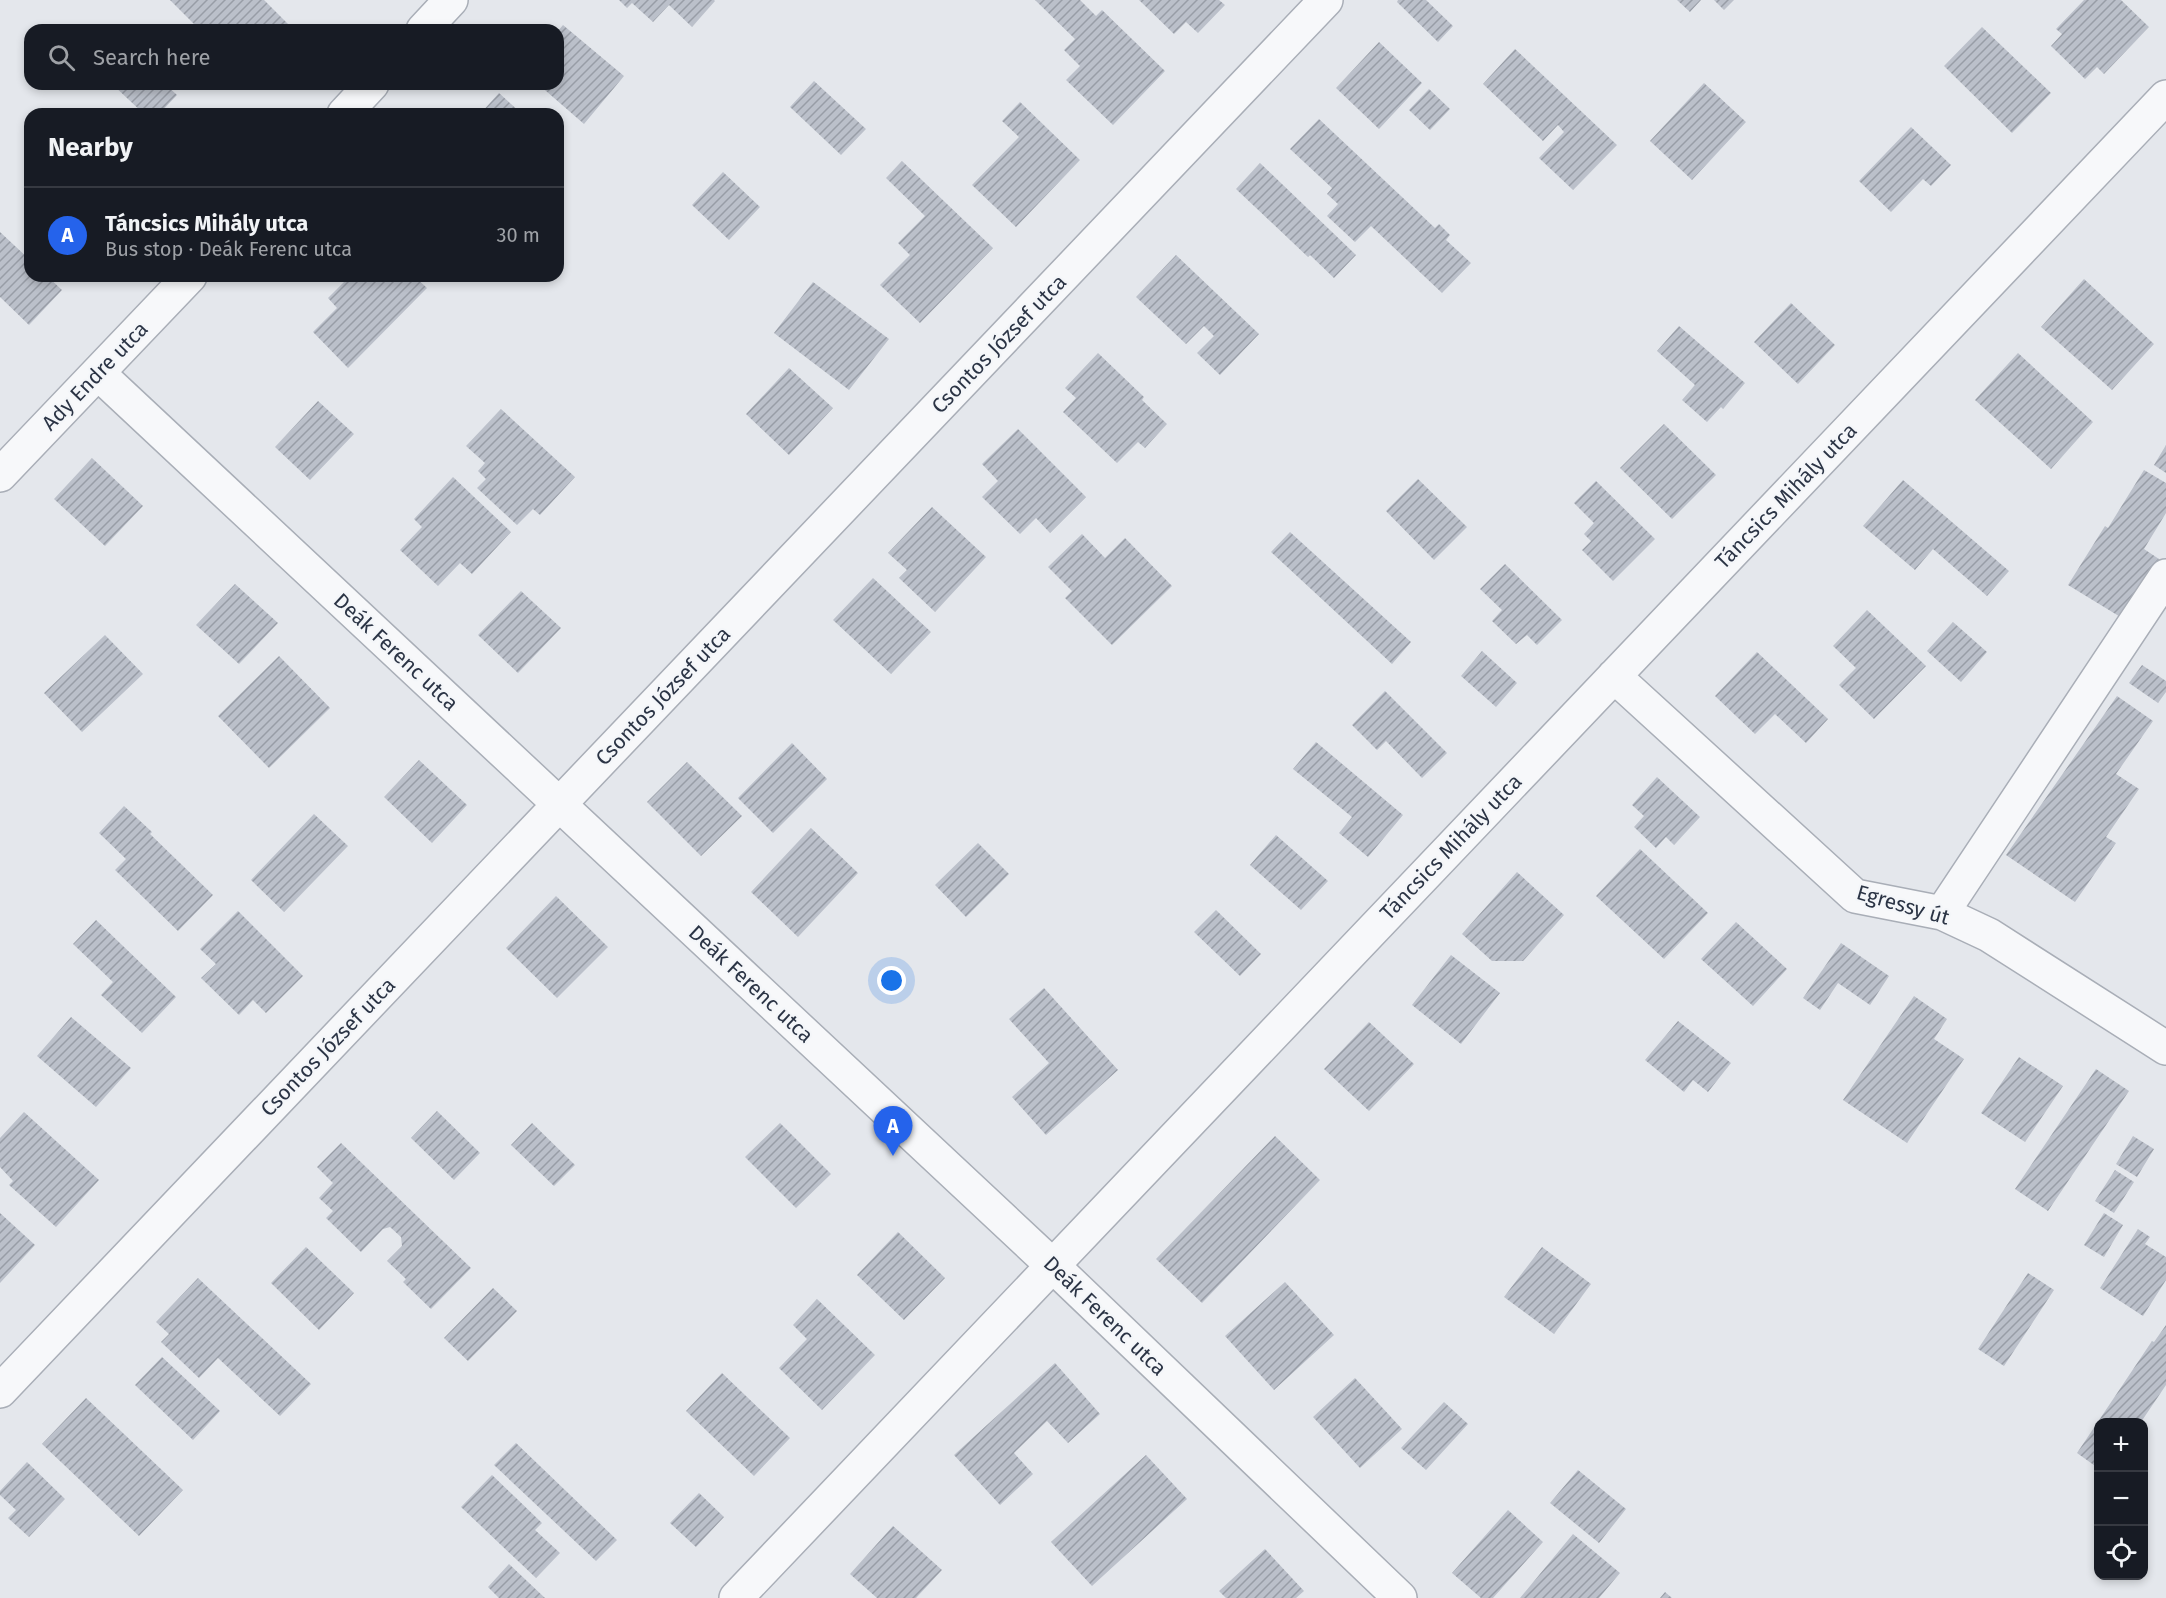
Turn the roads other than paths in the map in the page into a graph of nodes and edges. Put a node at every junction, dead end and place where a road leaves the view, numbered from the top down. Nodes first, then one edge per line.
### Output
1 (452, 0) edge
2 (1326, 0) edge
3 (429, 24) edge
4 (366, 90) edge
5 (2166, 97) edge
6 (350, 108) edge
7 (184, 282) edge
8 (98, 373) junction
9 (0, 475) edge
10 (2166, 576) edge
11 (1614, 676) junction
12 (560, 804) junction
13 (1942, 913) junction
14 (2166, 1048) edge
15 (1052, 1265) junction
16 (0, 1391) edge
17 (736, 1598) edge
18 (1400, 1598) edge

1 - 3 street
2 - 12 street, Csontos József utca
4 - 6 street
5 - 11 street, Táncsics Mihály utca
7 - 8 street, Ady Endre utca
8 - 9 street, Ady Endre utca
8 - 12 street, Deák Ferenc utca
10 - 13 street
11 - 13 street, Egressy út
11 - 15 street, Táncsics Mihály utca
12 - 15 street, Deák Ferenc utca
12 - 16 street, Csontos József utca
13 - 14 street, Egressy út
15 - 17 street, Táncsics Mihály utca
15 - 18 street, Deák Ferenc utca

